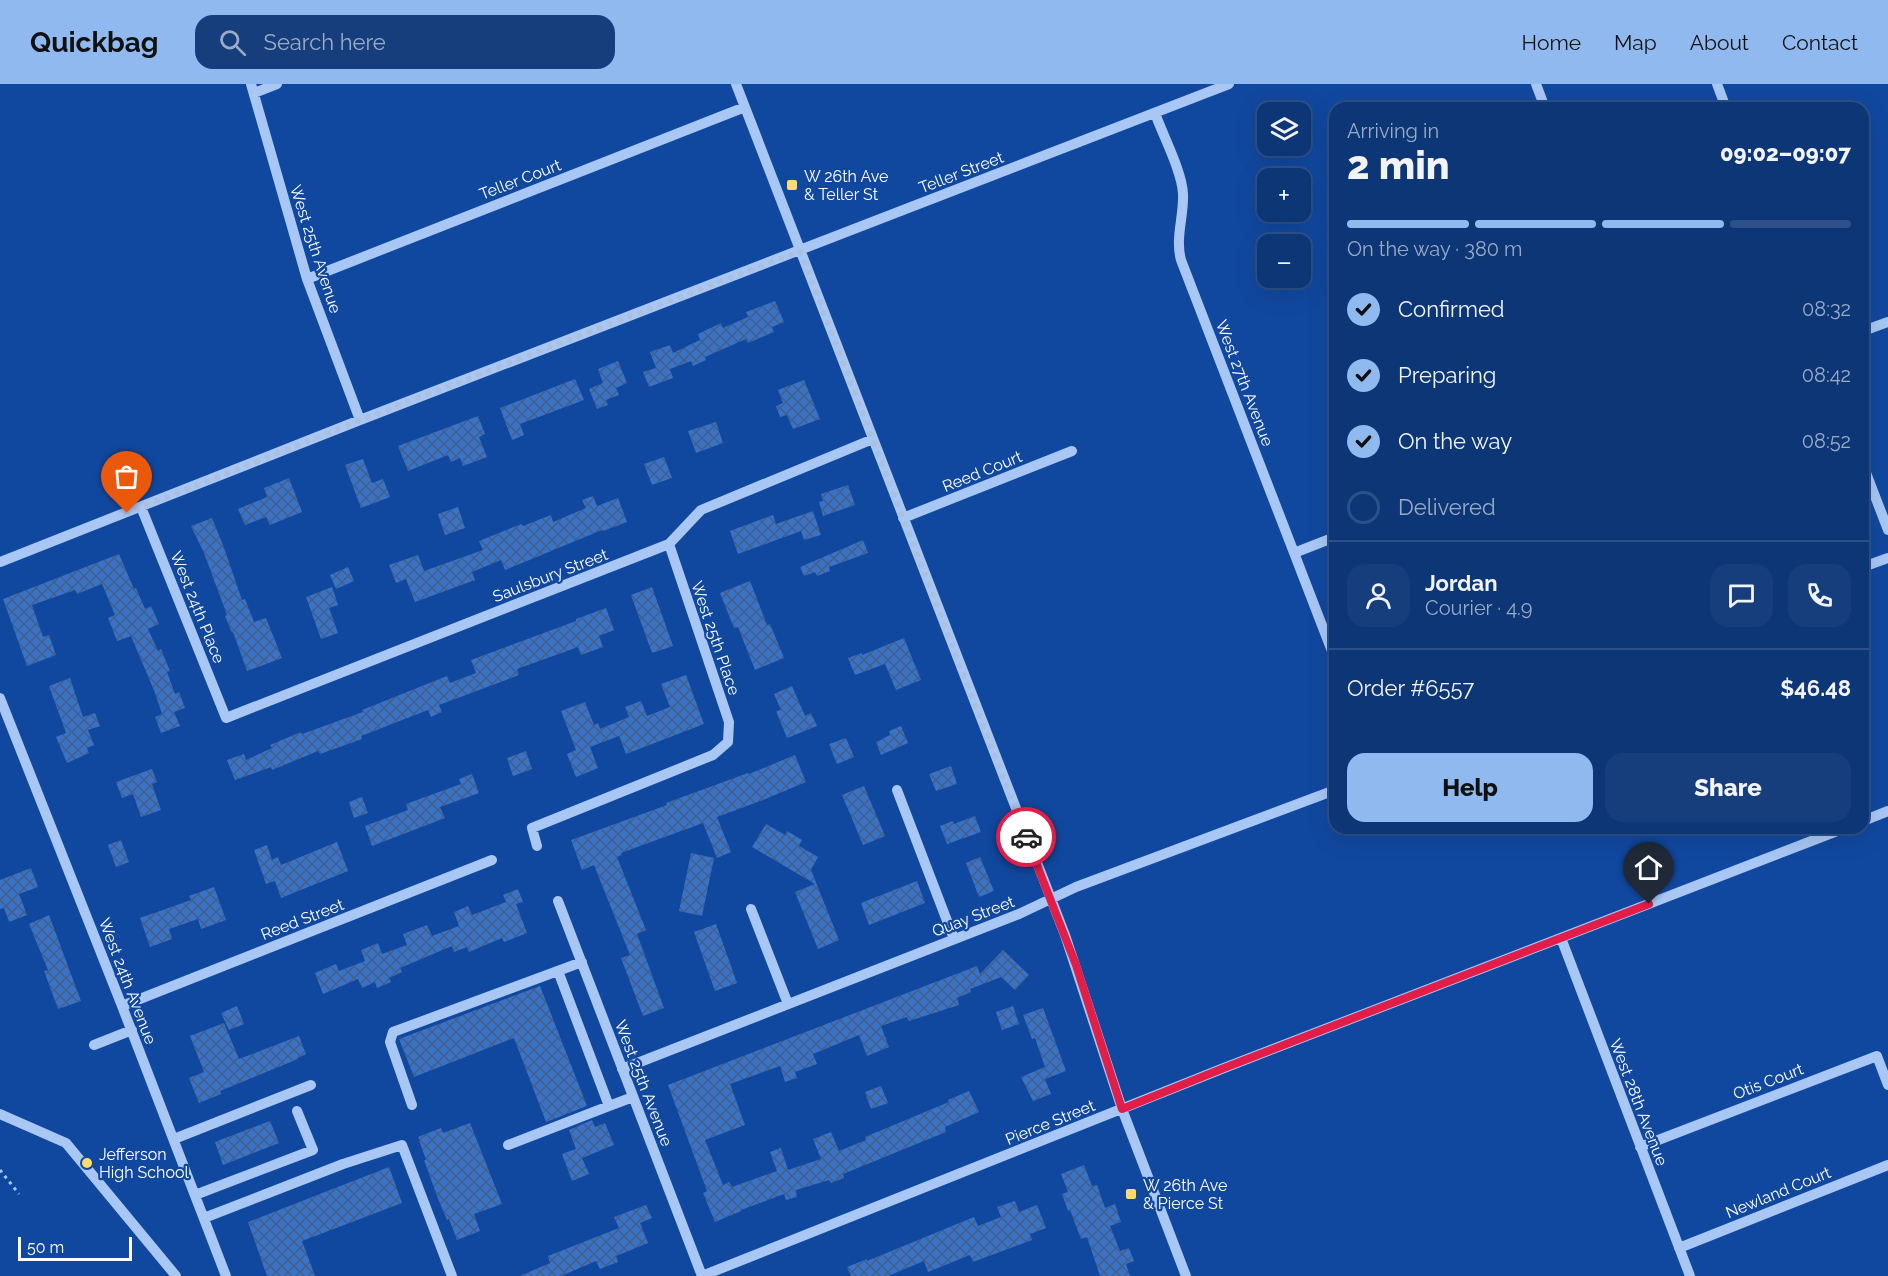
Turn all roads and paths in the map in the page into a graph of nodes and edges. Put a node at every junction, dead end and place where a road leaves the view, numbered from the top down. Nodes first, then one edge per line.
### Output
1 (277, 84) edge
2 (736, 84) edge
3 (1227, 84) edge
4 (1536, 84) edge
5 (1717, 84) edge
6 (252, 88) edge
7 (1543, 102) edge
8 (1724, 102) edge
9 (745, 108) junction
10 (1155, 113) junction
11 (800, 251) junction
12 (307, 279) junction
13 (1888, 322) edge
14 (1869, 330) edge
15 (360, 420) junction
16 (873, 439) junction
17 (1072, 452) dead end
18 (1869, 480) edge
19 (141, 507) junction
20 (903, 518) junction
21 (1887, 524) edge
22 (1329, 539) edge
23 (669, 544) junction
24 (1294, 553) junction
25 (1888, 558) edge
26 (0, 562) edge
27 (1869, 565) edge
28 (1329, 643) edge
29 (0, 698) edge
30 (226, 718) joint
31 (897, 790) dead end
32 (1329, 792) edge
33 (1888, 812) edge
34 (1869, 819) edge
35 (1830, 834) edge
36 (537, 846) dead end
37 (492, 860) dead end
38 (1051, 899) junction
39 (558, 901) dead end
40 (750, 909) dead end
41 (1562, 938) junction
42 (954, 939) junction
43 (582, 962) junction
44 (558, 971) junction
45 (788, 1004) junction
46 (122, 1005) junction
47 (132, 1030) junction
48 (94, 1045) dead end
49 (622, 1069) junction
50 (311, 1085) dead end
51 (1888, 1085) edge
52 (633, 1097) junction
53 (412, 1105) dead end
54 (609, 1106) junction
55 (1122, 1109) junction
56 (297, 1111) dead end
57 (0, 1114) edge
58 (174, 1140) junction
59 (508, 1144) dead end
60 (1640, 1147) junction
61 (1888, 1165) edge
62 (0, 1170) edge
63 (19, 1194) dead end
64 (195, 1195) junction
65 (204, 1218) junction
66 (1679, 1248) junction
67 (176, 1276) edge
68 (226, 1276) edge
69 (452, 1276) edge
70 (702, 1276) edge
71 (1186, 1276) edge
72 (1690, 1276) edge

1 - 6 street
2 - 9 street
3 - 10 street, Teller Street
4 - 7 street
5 - 8 street
6 - 12 street, West 25th Avenue
9 - 11 street
9 - 12 street, Teller Court
10 - 11 street, Teller Street
10 - 24 street, West 27th Avenue
11 - 15 street, Teller Street
11 - 16 street
12 - 15 street, West 25th Avenue
13 - 14 street
15 - 19 street, Teller Street
16 - 20 street
16 - 23 street, Saulsbury Street
17 - 20 street, Reed Court
18 - 21 street
19 - 26 street, Teller Street
19 - 30 street, West 24th Place
20 - 38 street
22 - 24 street
23 - 30 street, Saulsbury Street
23 - 36 street, West 25th Place
24 - 28 street, West 27th Avenue
25 - 27 street
29 - 46 street, West 24th Avenue
31 - 42 street
32 - 38 street, Quay Street
33 - 34 street
35 - 41 street, Pierce Street
37 - 46 street, Reed Street
38 - 42 street, Quay Street
38 - 55 street
39 - 43 street, West 25th Avenue
40 - 45 street
41 - 55 street, Pierce Street
41 - 60 street, West 28th Avenue
42 - 45 street, Quay Street
43 - 44 street
43 - 49 street, West 25th Avenue
44 - 53 street
44 - 54 street
45 - 49 street, Quay Street
46 - 47 street, West 24th Avenue
47 - 48 street
47 - 58 street, West 24th Avenue
49 - 52 street, West 25th Avenue
50 - 58 street
51 - 60 street, Otis Court
52 - 54 street
52 - 70 street, West 25th Avenue
54 - 59 street
55 - 70 street, Pierce Street
55 - 71 street
56 - 64 street
57 - 67 street
58 - 64 street, West 24th Avenue
60 - 66 street, West 28th Avenue
61 - 66 street, Newland Court
62 - 63 path
64 - 65 street, West 24th Avenue
65 - 68 street, West 24th Avenue
65 - 69 street
66 - 72 street, West 28th Avenue

